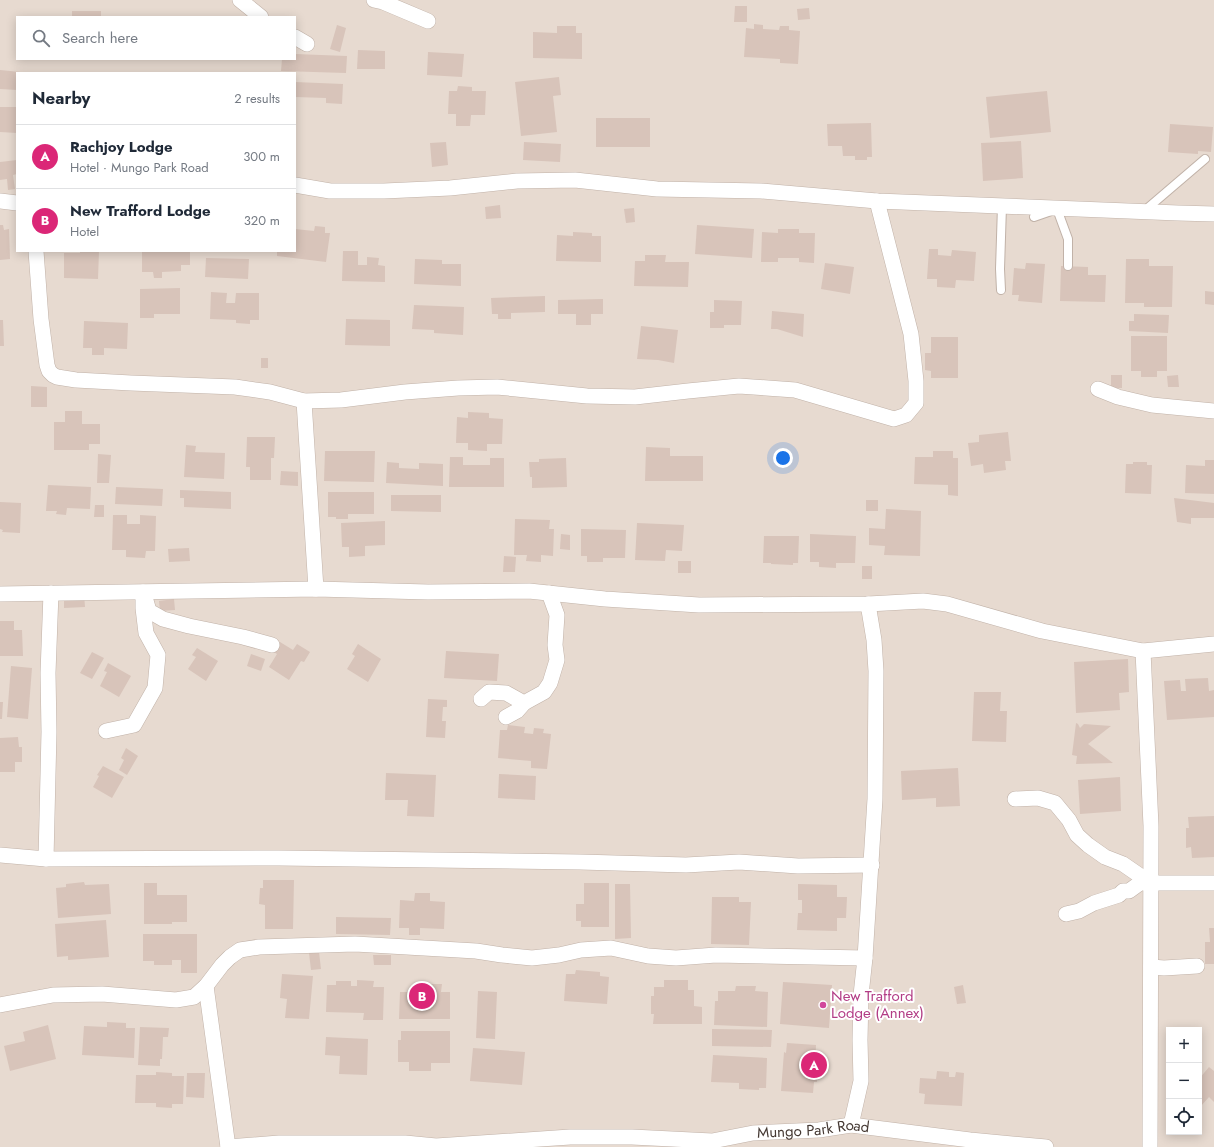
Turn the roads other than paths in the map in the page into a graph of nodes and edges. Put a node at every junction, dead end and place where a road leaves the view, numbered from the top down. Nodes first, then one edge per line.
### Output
1 (240, 0) edge
2 (374, 0) edge
3 (260, 16) edge
4 (428, 21) dead end
5 (1205, 159) dead end
6 (296, 185) edge
7 (877, 200) junction
8 (0, 201) edge
9 (16, 203) edge
10 (1002, 206) junction
11 (1057, 209) junction
12 (1143, 212) junction
13 (1214, 214) edge
14 (1034, 217) dead end
15 (36, 252) edge
16 (1068, 266) dead end
17 (1001, 290) dead end
18 (1098, 388) dead end
19 (304, 401) junction
20 (1214, 411) edge
21 (316, 589) junction
22 (143, 592) junction
23 (52, 593) junction
24 (549, 593) junction
25 (0, 594) edge
26 (868, 604) junction
27 (1214, 644) edge
28 (272, 646) dead end
29 (1143, 651) junction
30 (481, 700) dead end
31 (524, 703) junction
32 (506, 717) dead end
33 (106, 731) dead end
34 (1015, 799) dead end
35 (0, 855) edge
36 (46, 859) junction
37 (872, 865) junction
38 (1214, 883) edge
39 (1152, 884) junction
40 (1066, 914) dead end
41 (865, 958) junction
42 (1197, 966) dead end
43 (1151, 967) junction
44 (206, 986) junction
45 (0, 1005) edge
46 (851, 1125) junction
47 (406, 1145) edge
48 (436, 1146) edge
49 (228, 1147) edge
50 (1046, 1147) edge
51 (1150, 1147) edge

1 - 3 street
2 - 4 street
5 - 12 lane
6 - 7 street
7 - 10 street
7 - 19 street
8 - 9 street
10 - 11 street
10 - 17 lane
11 - 12 street
11 - 14 lane
11 - 16 lane
12 - 13 street
15 - 19 street
18 - 20 street
19 - 21 street
21 - 22 street
21 - 24 street
22 - 23 street
22 - 28 street
22 - 33 street
23 - 25 street
23 - 36 street
24 - 26 street
24 - 31 street
26 - 29 street
26 - 37 street
27 - 29 street
29 - 39 street
30 - 31 street
31 - 32 street
34 - 39 street
35 - 36 street
36 - 37 street
37 - 41 street
38 - 39 street
39 - 40 street
39 - 43 street
41 - 44 street
41 - 46 street
42 - 43 street
43 - 51 street
44 - 45 street
44 - 49 street
46 - 48 street, Mungo Park Road
46 - 50 street, Mungo Park Road
47 - 48 street, Mungo Park Road
47 - 49 street, Mungo Park Road

